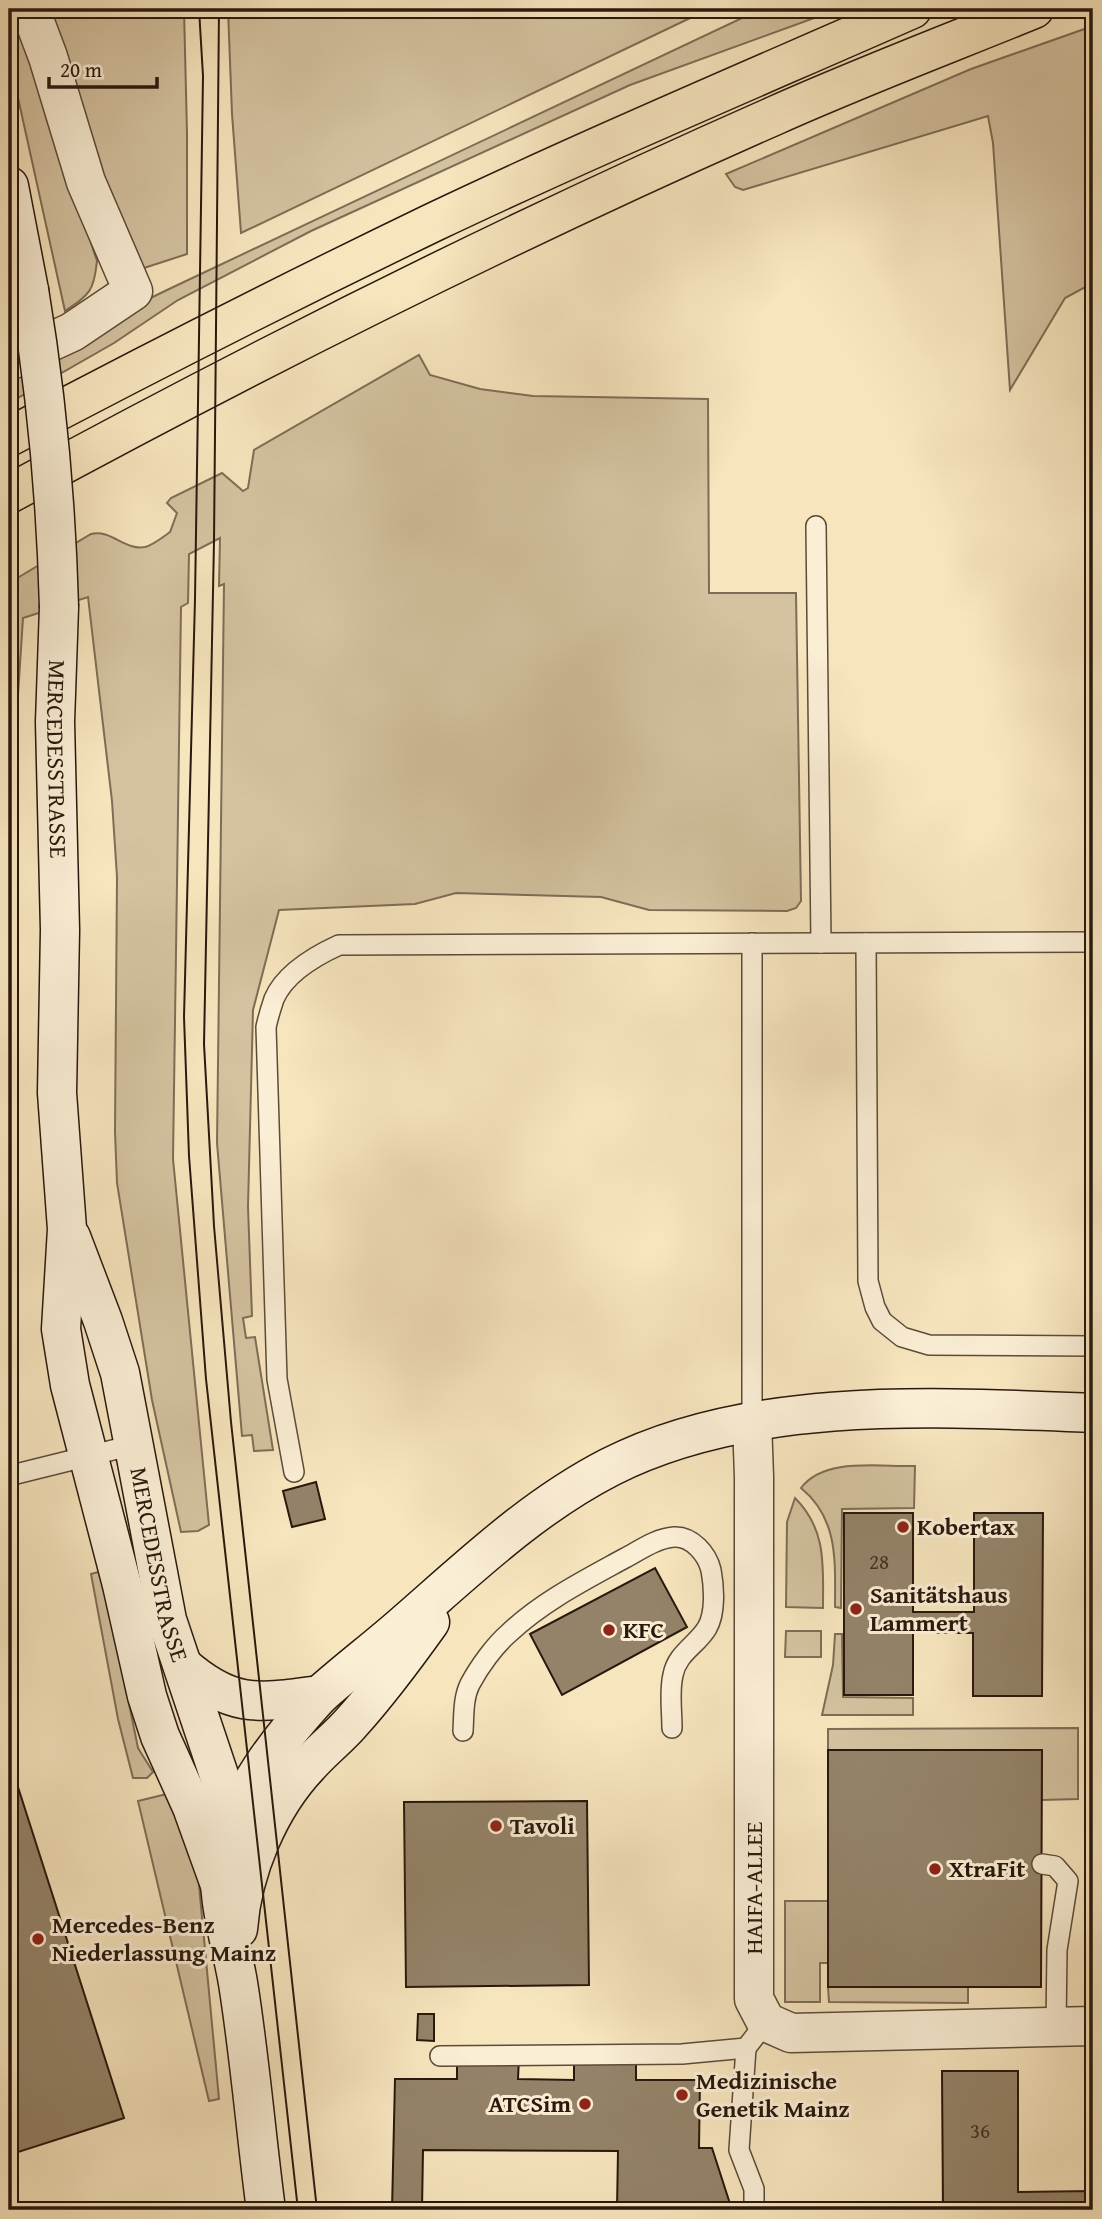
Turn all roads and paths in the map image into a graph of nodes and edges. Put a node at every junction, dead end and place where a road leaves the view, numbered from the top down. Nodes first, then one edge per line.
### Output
1 (30, 9) edge
2 (912, 9) edge
3 (1034, 9) edge
4 (9, 186) edge
5 (9, 361) edge
6 (9, 437) edge
7 (9, 494) edge
8 (816, 526) dead end
9 (1093, 942) edge
10 (752, 943) junction
11 (821, 943) junction
12 (866, 943) junction
13 (67, 1229) junction
14 (1093, 1346) edge
15 (1093, 1413) edge
16 (752, 1421) junction
17 (132, 1445) junction
18 (88, 1455) junction
19 (294, 1472) dead end
20 (16, 1474) dead end
21 (470, 1566) junction
22 (183, 1666) junction
23 (320, 1695) junction
24 (672, 1728) dead end
25 (463, 1731) dead end
26 (160, 1736) junction
27 (307, 1766) junction
28 (236, 1779) junction
29 (1042, 1864) dead end
30 (229, 1892) junction
31 (1041, 1937) dead end
32 (1057, 1950) junction
33 (1056, 2026) junction
34 (1093, 2026) edge
35 (756, 2035) junction
36 (440, 2056) dead end
37 (266, 2210) edge
38 (754, 2210) edge

1 - 5 street
2 - 6 highway
3 - 7 highway
4 - 13 street, MERCEDESSTRASSE, bridge
8 - 11 lane
9 - 12 lane
10 - 11 lane
10 - 16 lane
10 - 19 lane
11 - 12 lane
12 - 14 lane
13 - 17 street, MERCEDESSTRASSE
13 - 18 street, MERCEDESSTRASSE
15 - 16 street
16 - 21 street
16 - 35 street, HAIFA-ALLEE
17 - 18 lane
17 - 22 street, MERCEDESSTRASSE
18 - 20 lane
18 - 26 street, MERCEDESSTRASSE
21 - 23 street
21 - 27 street
22 - 23 street
22 - 28 street, MERCEDESSTRASSE
23 - 28 street
24 - 25 lane
26 - 28 street
26 - 30 street, MERCEDESSTRASSE
27 - 28 street
27 - 30 street
28 - 30 street, MERCEDESSTRASSE
29 - 32 lane
30 - 37 street
31 - 32 lane
32 - 33 lane
33 - 34 street
33 - 35 street
35 - 36 lane
35 - 38 lane

